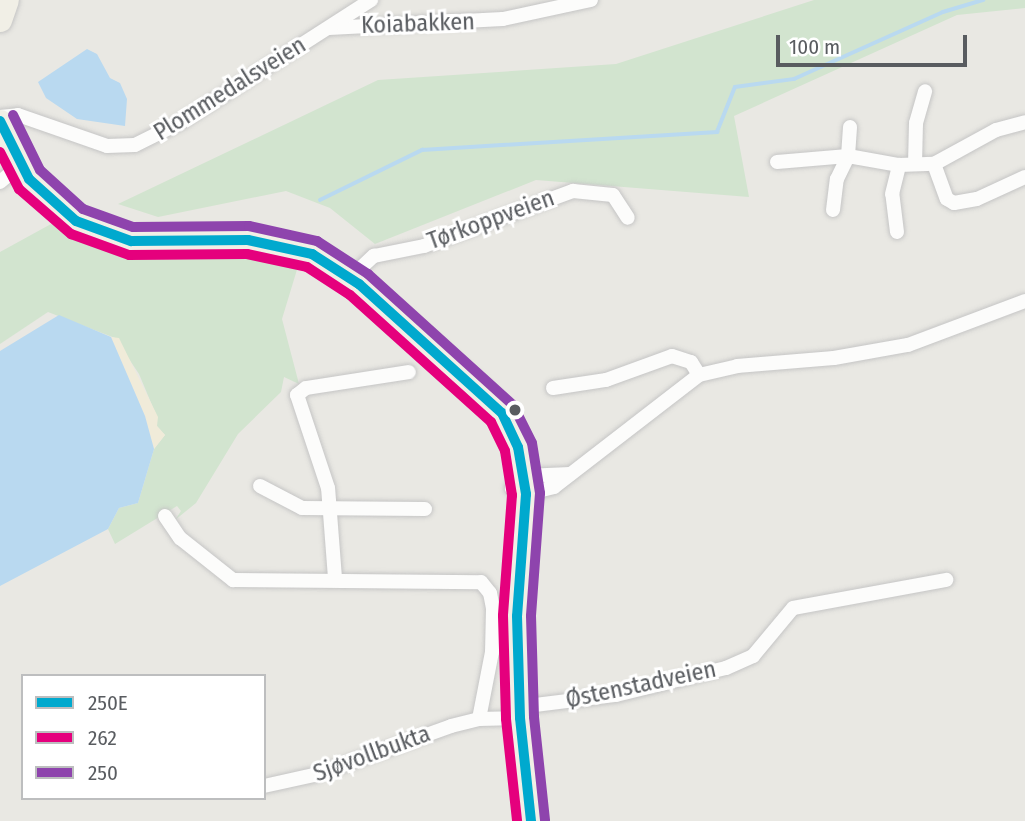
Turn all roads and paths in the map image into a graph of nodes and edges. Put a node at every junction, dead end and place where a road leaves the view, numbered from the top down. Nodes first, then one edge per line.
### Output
1 (7, 0) edge
2 (371, 0) edge
3 (590, 0) edge
4 (0, 20) edge
5 (327, 28) junction
6 (925, 92) dead end
7 (0, 119) edge
8 (1025, 122) edge
9 (849, 127) dead end
10 (848, 156) junction
11 (777, 162) dead end
12 (915, 164) junction
13 (934, 164) junction
14 (20, 165) junction
15 (899, 166) junction
16 (1025, 177) edge
17 (0, 182) edge
18 (833, 210) dead end
19 (628, 218) dead end
20 (897, 232) dead end
21 (350, 278) junction
22 (1025, 301) edge
23 (409, 372) dead end
24 (699, 375) junction
25 (553, 388) dead end
26 (260, 486) dead end
27 (521, 486) junction
28 (425, 509) dead end
29 (333, 510) junction
30 (165, 516) dead end
31 (335, 578) junction
32 (946, 580) dead end
33 (519, 712) junction
34 (480, 719) junction
35 (266, 786) edge
36 (531, 821) edge

1 - 4 main road
2 - 5 street, Plommedalsveien
3 - 5 street, Koiabakken
5 - 7 street, Plommedalsveien
6 - 12 street
7 - 14 main road
8 - 13 street
9 - 10 street
10 - 11 street
10 - 15 street
10 - 18 street
12 - 13 street
12 - 15 street
13 - 16 street
14 - 17 street
14 - 21 main road
15 - 20 street
19 - 21 street, Tørkoppveien
21 - 27 main road
22 - 24 street
23 - 29 street
24 - 25 street
24 - 27 street
26 - 29 street
27 - 33 main road
28 - 29 street
29 - 31 street
30 - 31 street
31 - 34 street
32 - 33 street, Østenstadveien
33 - 34 street, Sjøvollbukta
33 - 36 main road
34 - 35 street, Sjøvollbukta

